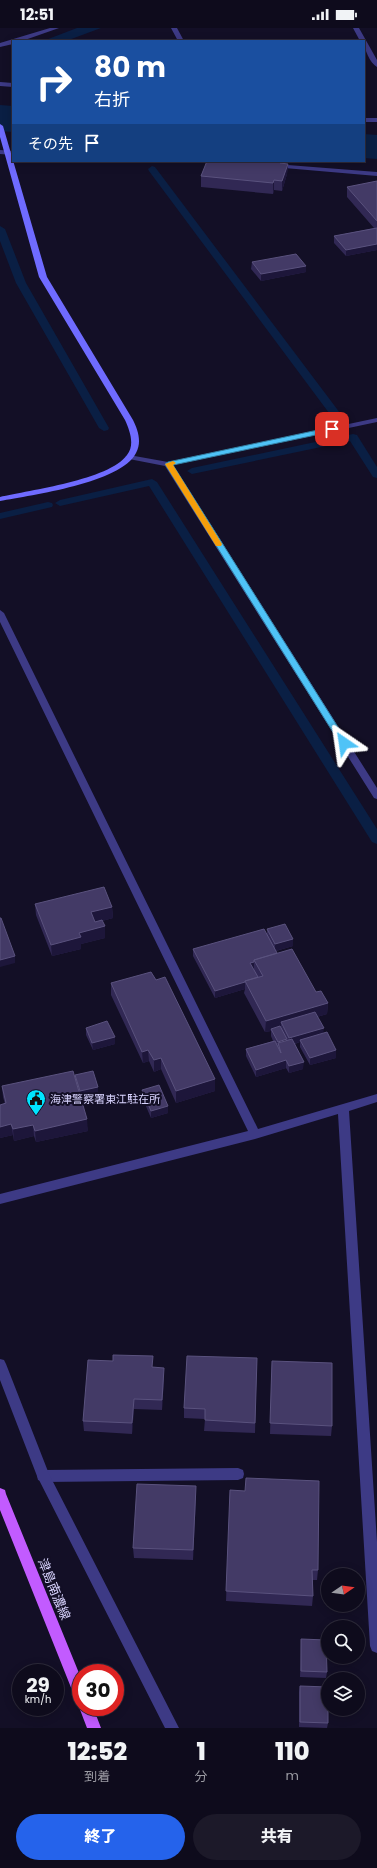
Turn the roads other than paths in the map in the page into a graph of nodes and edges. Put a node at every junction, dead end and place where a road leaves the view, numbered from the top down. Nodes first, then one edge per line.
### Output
1 (56, 28) edge
2 (174, 28) edge
3 (356, 28) edge
4 (19, 40) edge
5 (180, 40) edge
6 (363, 40) edge
7 (12, 42) edge
8 (365, 44) edge
9 (0, 45) edge
10 (377, 65) edge
11 (0, 84) edge
12 (12, 85) edge
13 (365, 120) edge
14 (377, 120) edge
15 (0, 126) edge
16 (6, 151) edge
17 (266, 165) edge
18 (377, 174) edge
19 (377, 420) edge
20 (129, 457) junction
21 (168, 464) junction
22 (0, 499) edge
23 (0, 612) edge
24 (377, 796) edge
25 (377, 1098) edge
26 (342, 1108) junction
27 (255, 1134) junction
28 (0, 1199) edge
29 (0, 1364) edge
30 (238, 1474) dead end
31 (43, 1476) junction
32 (0, 1494) edge
33 (377, 1646) edge
34 (72, 1674) edge
35 (89, 1716) edge
36 (94, 1728) edge
37 (172, 1728) edge

1 - 4 street
2 - 5 street
3 - 6 street
7 - 9 street
8 - 10 street
11 - 12 street
13 - 14 street
15 - 16 street
16 - 20 street
17 - 18 street
19 - 21 street
20 - 21 street
20 - 22 street
21 - 24 street
23 - 27 street
25 - 26 street
26 - 27 street
26 - 33 street
27 - 28 street
29 - 31 street
30 - 31 street
31 - 37 street
32 - 34 main road, 津島南濃線
35 - 36 main road

